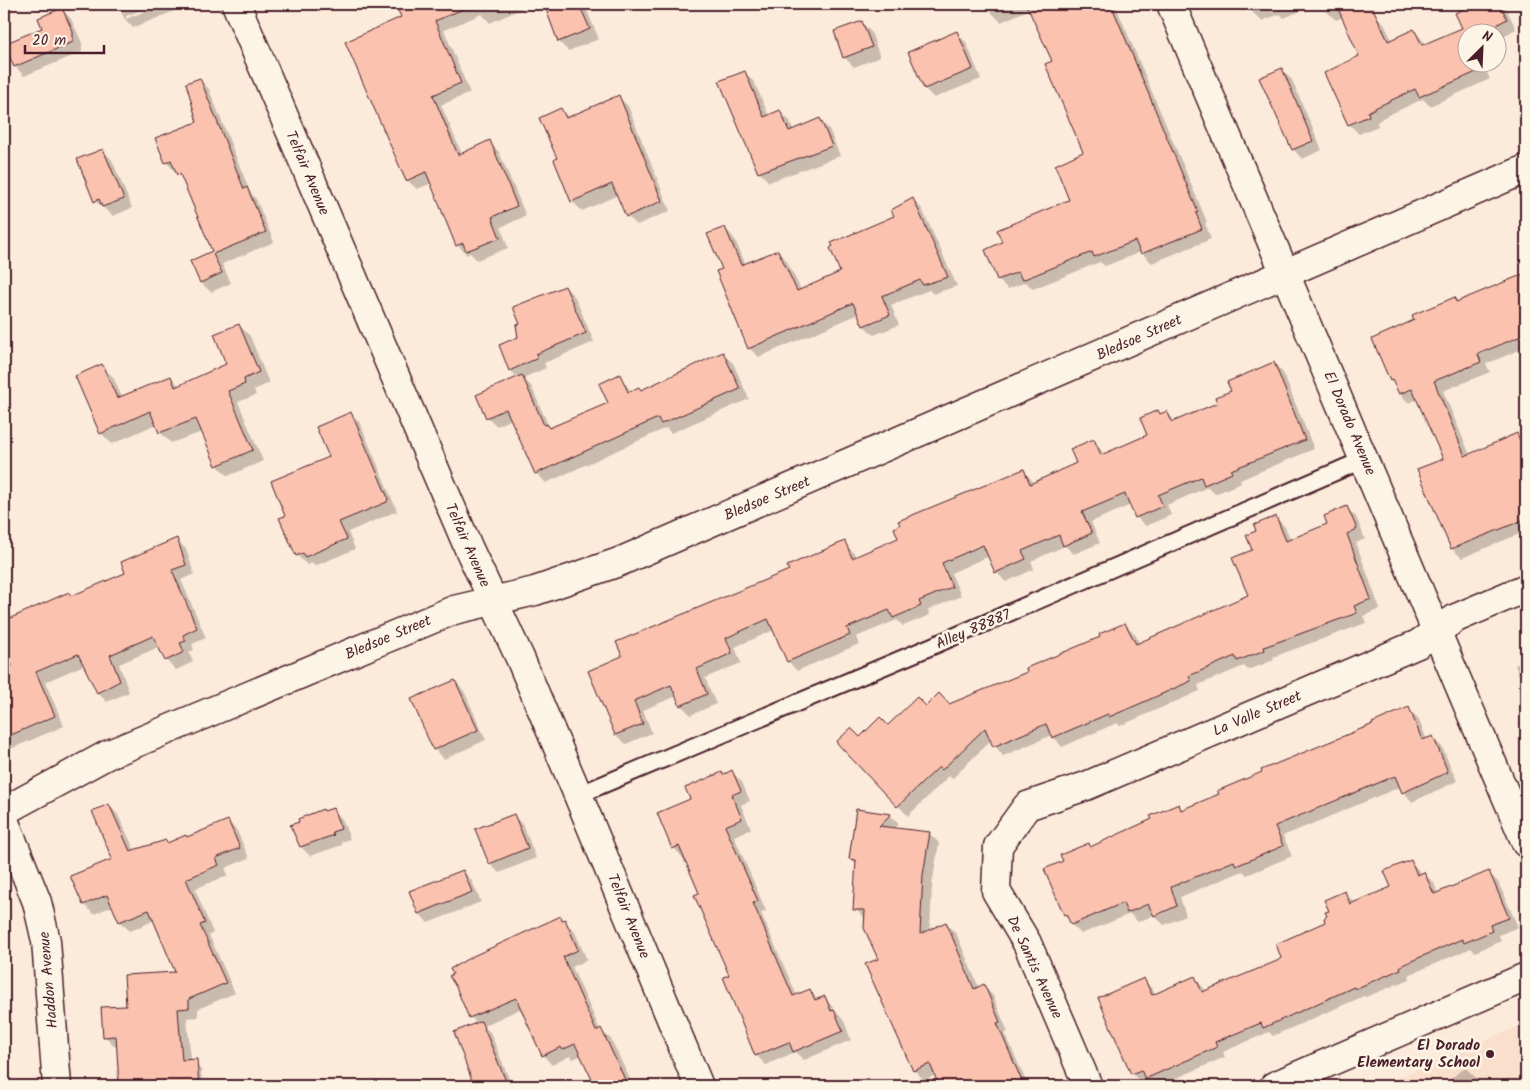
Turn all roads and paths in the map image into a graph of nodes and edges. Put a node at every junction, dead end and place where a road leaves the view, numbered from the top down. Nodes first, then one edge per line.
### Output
1 (236, 4) edge
2 (1171, 4) edge
3 (1526, 170) edge
4 (1285, 272) junction
5 (1365, 459) junction
6 (1526, 588) edge
7 (493, 601) junction
8 (1436, 632) junction
9 (578, 795) junction
10 (4, 811) edge
11 (4, 820) edge
12 (1526, 843) edge
13 (998, 846) joint
14 (1526, 977) edge
15 (57, 1086) edge
16 (699, 1086) edge
17 (1088, 1086) edge
18 (1274, 1086) edge

1 - 7 street, Telfair Avenue
2 - 4 street, El Dorado Avenue
3 - 4 street, Bledsoe Street
4 - 5 street, El Dorado Avenue
4 - 7 street, Bledsoe Street
5 - 8 street, El Dorado Avenue
5 - 9 lane, Alley 88887
6 - 8 street, La Valle Street
7 - 9 street, Telfair Avenue
7 - 10 street, Bledsoe Street
8 - 12 street, El Dorado Avenue
8 - 13 street, La Valle Street
9 - 16 street, Telfair Avenue
11 - 15 street, Haddon Avenue
13 - 17 street, De Santis Avenue
14 - 18 street

